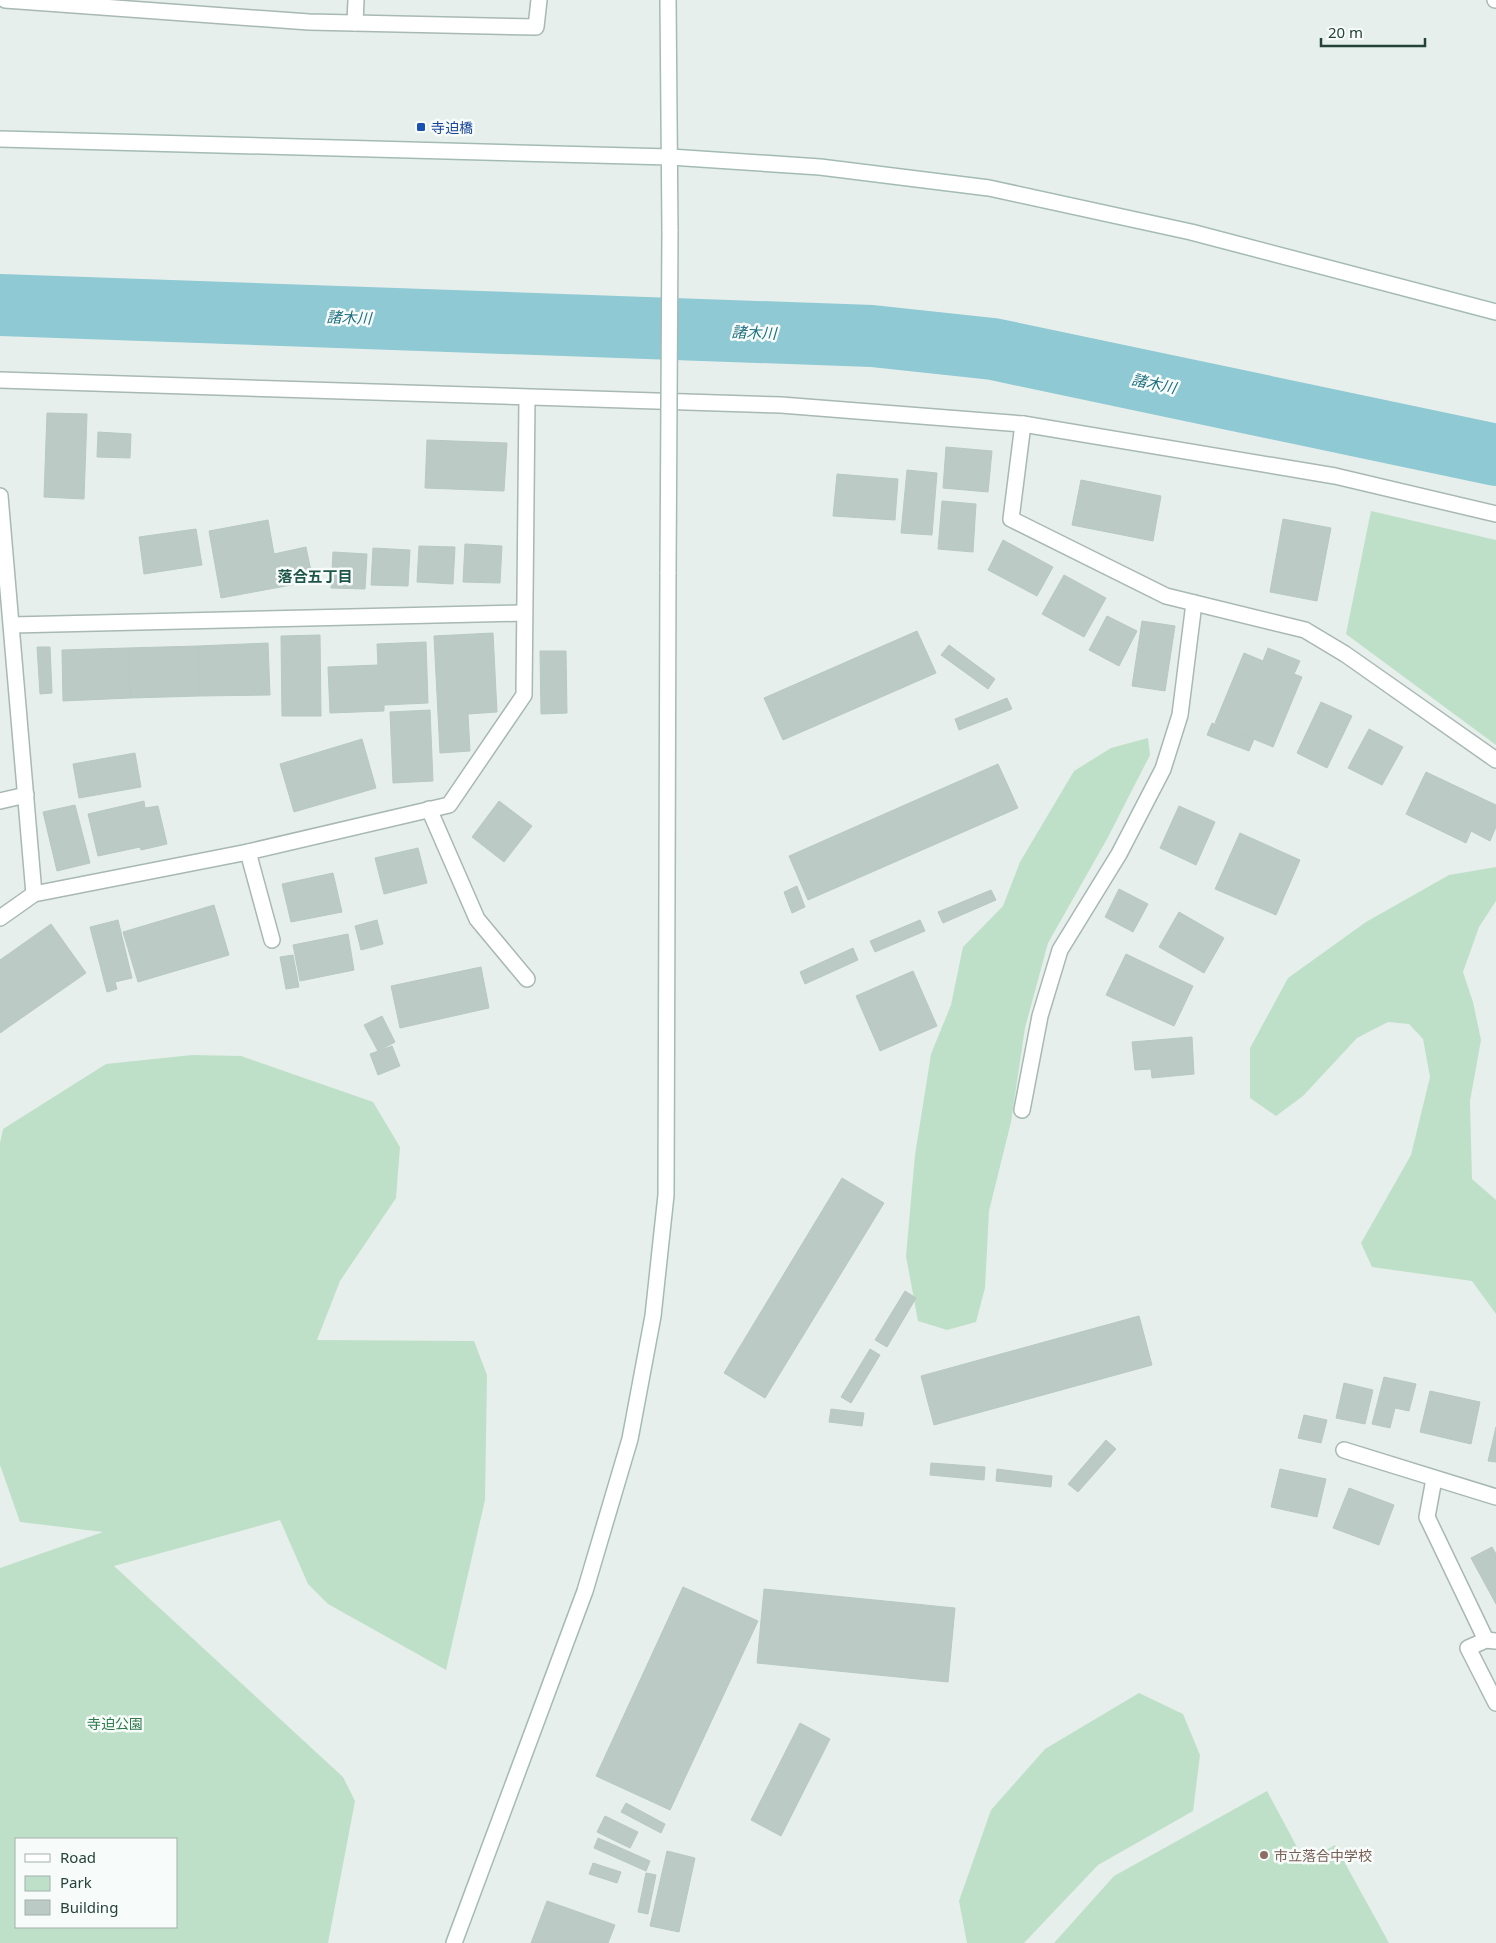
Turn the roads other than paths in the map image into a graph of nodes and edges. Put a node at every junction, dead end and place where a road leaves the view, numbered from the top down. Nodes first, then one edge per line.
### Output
1 (5, 0) edge
2 (356, 0) edge
3 (539, 0) edge
4 (668, 0) edge
5 (355, 23) junction
6 (0, 139) edge
7 (670, 157) junction
8 (1496, 312) edge
9 (0, 380) edge
10 (527, 398) junction
11 (1023, 424) junction
12 (0, 496) edge
13 (1496, 514) edge
14 (1194, 603) junction
15 (5, 604) edge
16 (524, 613) junction
17 (12, 625) junction
18 (1496, 760) edge
19 (26, 796) junction
20 (0, 801) edge
21 (429, 809) junction
22 (248, 852) junction
23 (34, 894) junction
24 (0, 918) edge
25 (272, 940) dead end
26 (526, 979) dead end
27 (1022, 1110) dead end
28 (1344, 1450) dead end
29 (1434, 1479) junction
30 (1496, 1497) edge
31 (1491, 1641) edge
32 (1496, 1703) edge
33 (454, 1943) edge

1 - 5 street
2 - 5 street
3 - 5 street
4 - 7 street
6 - 7 street
7 - 8 street
7 - 33 street, bridge
9 - 10 street
10 - 11 street
10 - 16 street
11 - 13 street
11 - 14 street
12 - 15 street
14 - 18 street
14 - 27 street
15 - 17 street
16 - 17 street
16 - 21 street
17 - 19 street
19 - 20 street
19 - 23 street
21 - 22 street
21 - 26 street
22 - 23 street
22 - 25 street
23 - 24 street
28 - 29 street
29 - 30 street
29 - 31 street
31 - 32 street

